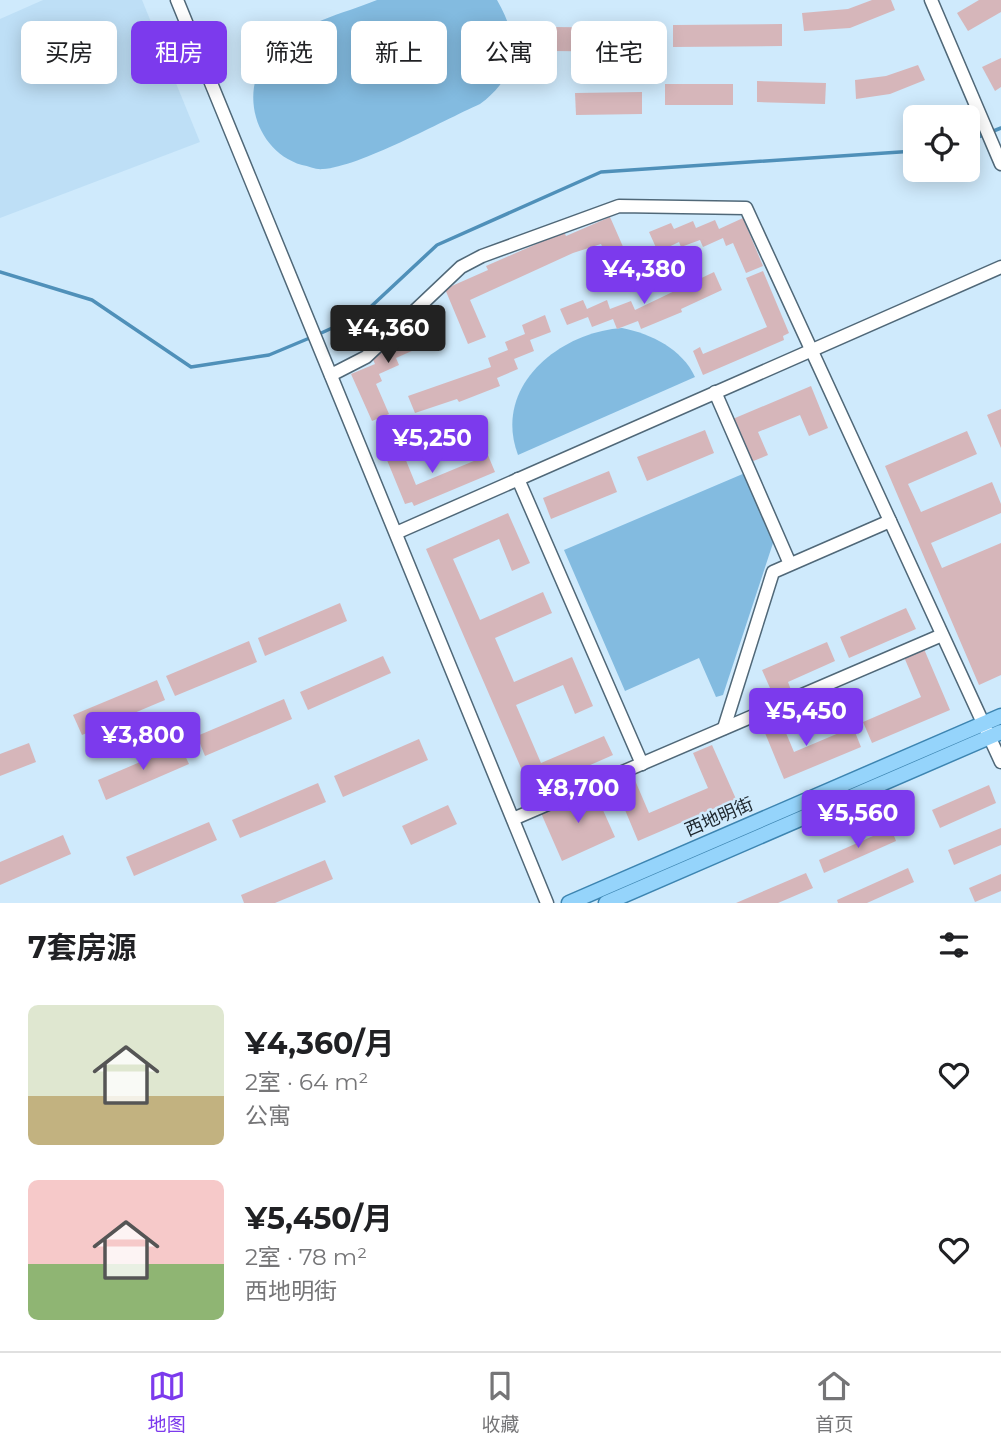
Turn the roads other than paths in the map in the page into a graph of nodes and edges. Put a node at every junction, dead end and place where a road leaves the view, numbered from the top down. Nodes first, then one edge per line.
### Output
1 (177, 0) edge
2 (932, 0) edge
3 (1001, 164) edge
4 (1001, 267) edge
5 (812, 349) junction
6 (331, 375) junction
7 (715, 392) junction
8 (518, 479) junction
9 (890, 521) junction
10 (396, 533) junction
11 (780, 541) junction
12 (790, 564) junction
13 (773, 572) junction
14 (942, 635) junction
15 (1001, 716) edge
16 (983, 723) junction
17 (724, 728) junction
18 (1001, 732) edge
19 (1001, 762) edge
20 (642, 764) junction
21 (513, 819) junction
22 (547, 903) edge
23 (569, 903) edge
24 (606, 903) edge

1 - 6 street
2 - 3 street
4 - 5 street
5 - 6 street
5 - 7 street
5 - 9 street
6 - 10 street
7 - 8 street
7 - 11 street
8 - 10 street
8 - 20 street
9 - 12 street
9 - 14 street
10 - 21 street
11 - 12 street
11 - 13 street
12 - 13 street
13 - 17 street
14 - 16 street
14 - 17 street
15 - 16 main road, 西地明街
16 - 19 street
16 - 23 main road, 西地明街
17 - 20 street
18 - 24 main road, 西地明街
20 - 21 street
21 - 22 street

